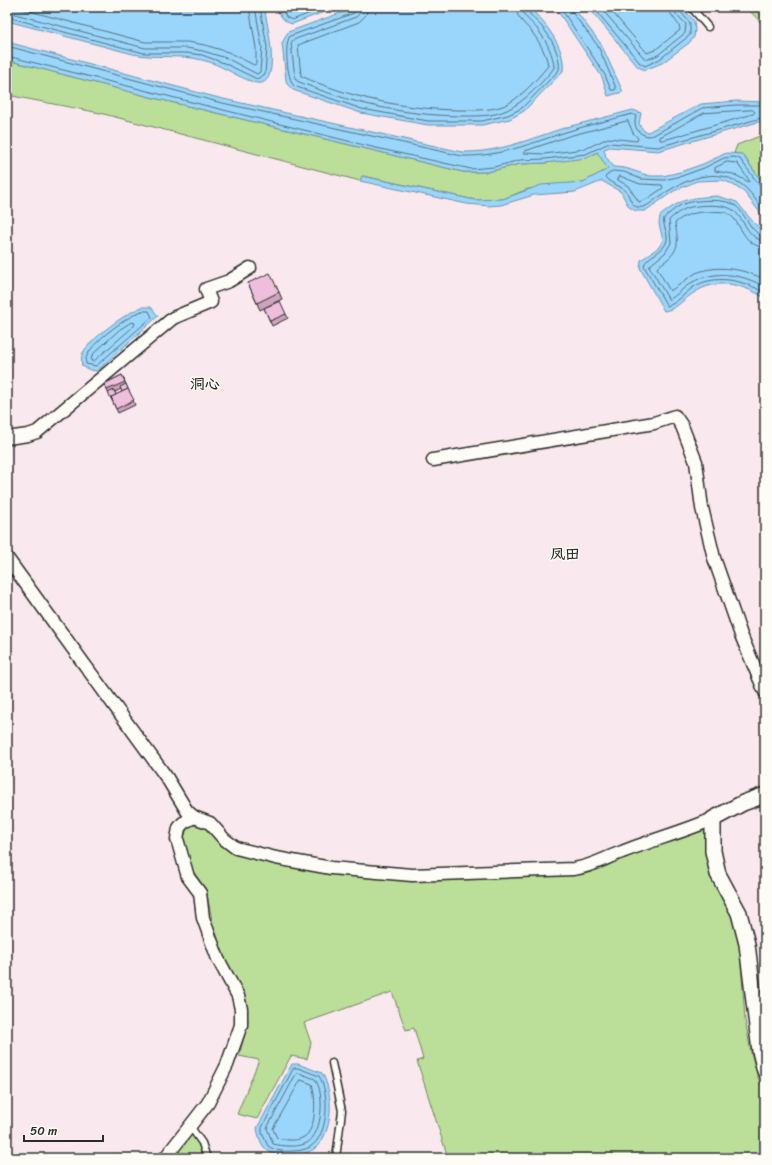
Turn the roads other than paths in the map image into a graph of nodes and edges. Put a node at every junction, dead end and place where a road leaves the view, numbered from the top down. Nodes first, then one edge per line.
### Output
1 (691, 7) edge
2 (708, 26) dead end
3 (250, 268) dead end
4 (7, 438) edge
5 (434, 460) dead end
6 (7, 558) edge
7 (765, 692) edge
8 (765, 795) edge
9 (194, 817) junction
10 (713, 819) junction
11 (332, 1063) dead end
12 (765, 1071) edge
13 (190, 1126) junction
14 (165, 1158) edge
15 (207, 1158) edge
16 (336, 1158) edge

1 - 2 lane
3 - 4 street
5 - 7 street
6 - 9 street
8 - 10 street
9 - 10 street
9 - 13 street
10 - 12 street
11 - 16 lane
13 - 14 street
13 - 15 lane

